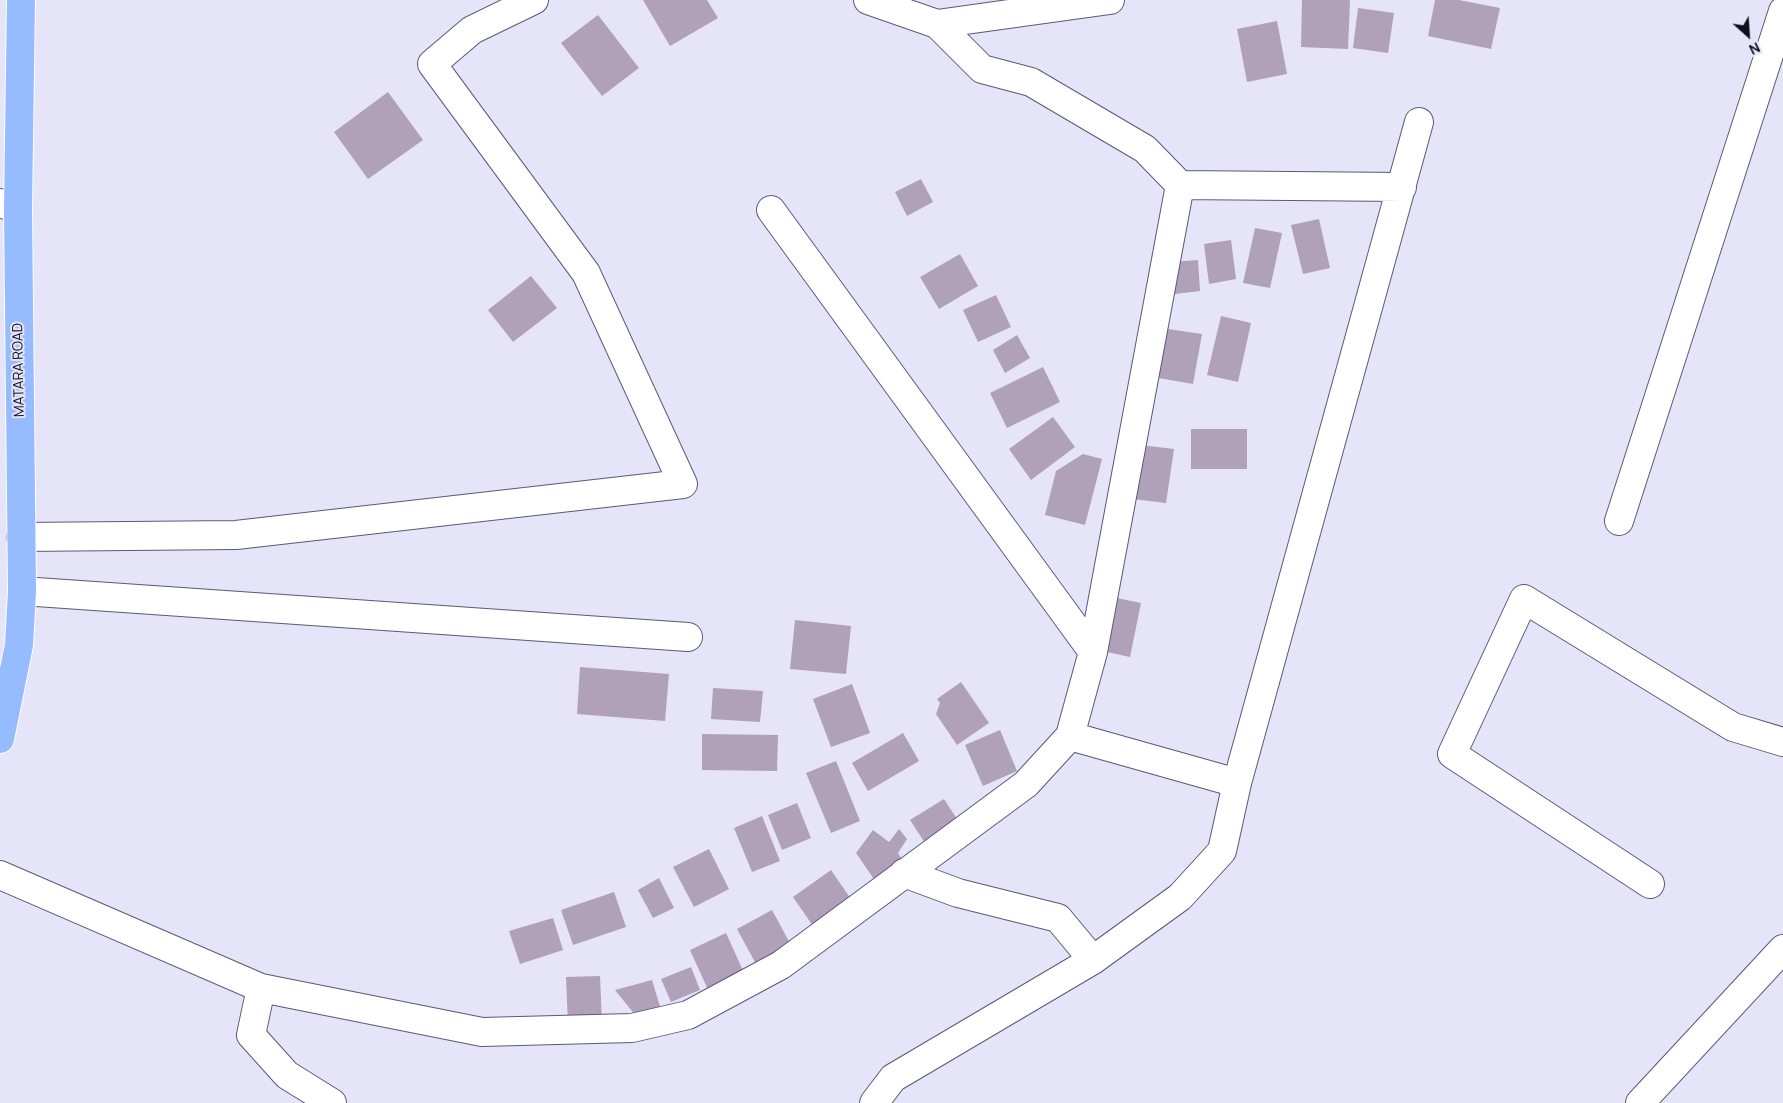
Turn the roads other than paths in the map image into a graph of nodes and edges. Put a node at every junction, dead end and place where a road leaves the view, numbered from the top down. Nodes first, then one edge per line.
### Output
1 (21, 0) edge
2 (534, 0) edge
3 (868, 0) edge
4 (1110, 0) edge
5 (1783, 11) edge
6 (937, 24) junction
7 (1419, 122) dead end
8 (1180, 185) junction
9 (1402, 187) junction
10 (9, 206) edge
11 (771, 210) dead end
12 (1619, 521) dead end
13 (21, 538) junction
14 (22, 591) junction
15 (688, 637) dead end
16 (1093, 652) junction
17 (1070, 736) junction
18 (0, 739) edge
19 (1783, 742) edge
20 (1237, 782) junction
21 (904, 873) junction
22 (0, 875) edge
23 (1650, 884) dead end
24 (1783, 949) edge
25 (1093, 960) junction
26 (261, 988) junction
27 (332, 1103) edge
28 (874, 1103) edge
29 (1640, 1103) edge

1 - 10 highway, MATARA ROAD
2 - 13 street
3 - 6 street
4 - 6 street
5 - 12 street
6 - 8 street
7 - 9 street
8 - 9 street
8 - 16 street
9 - 20 street
10 - 13 highway, MATARA ROAD
11 - 16 street
13 - 14 highway, MATARA ROAD
14 - 15 street
14 - 18 highway, MATARA ROAD
16 - 17 street
17 - 20 street
17 - 21 street
19 - 23 street
20 - 25 street
21 - 25 street
21 - 26 street
22 - 26 street
24 - 29 street
25 - 28 street
26 - 27 street

